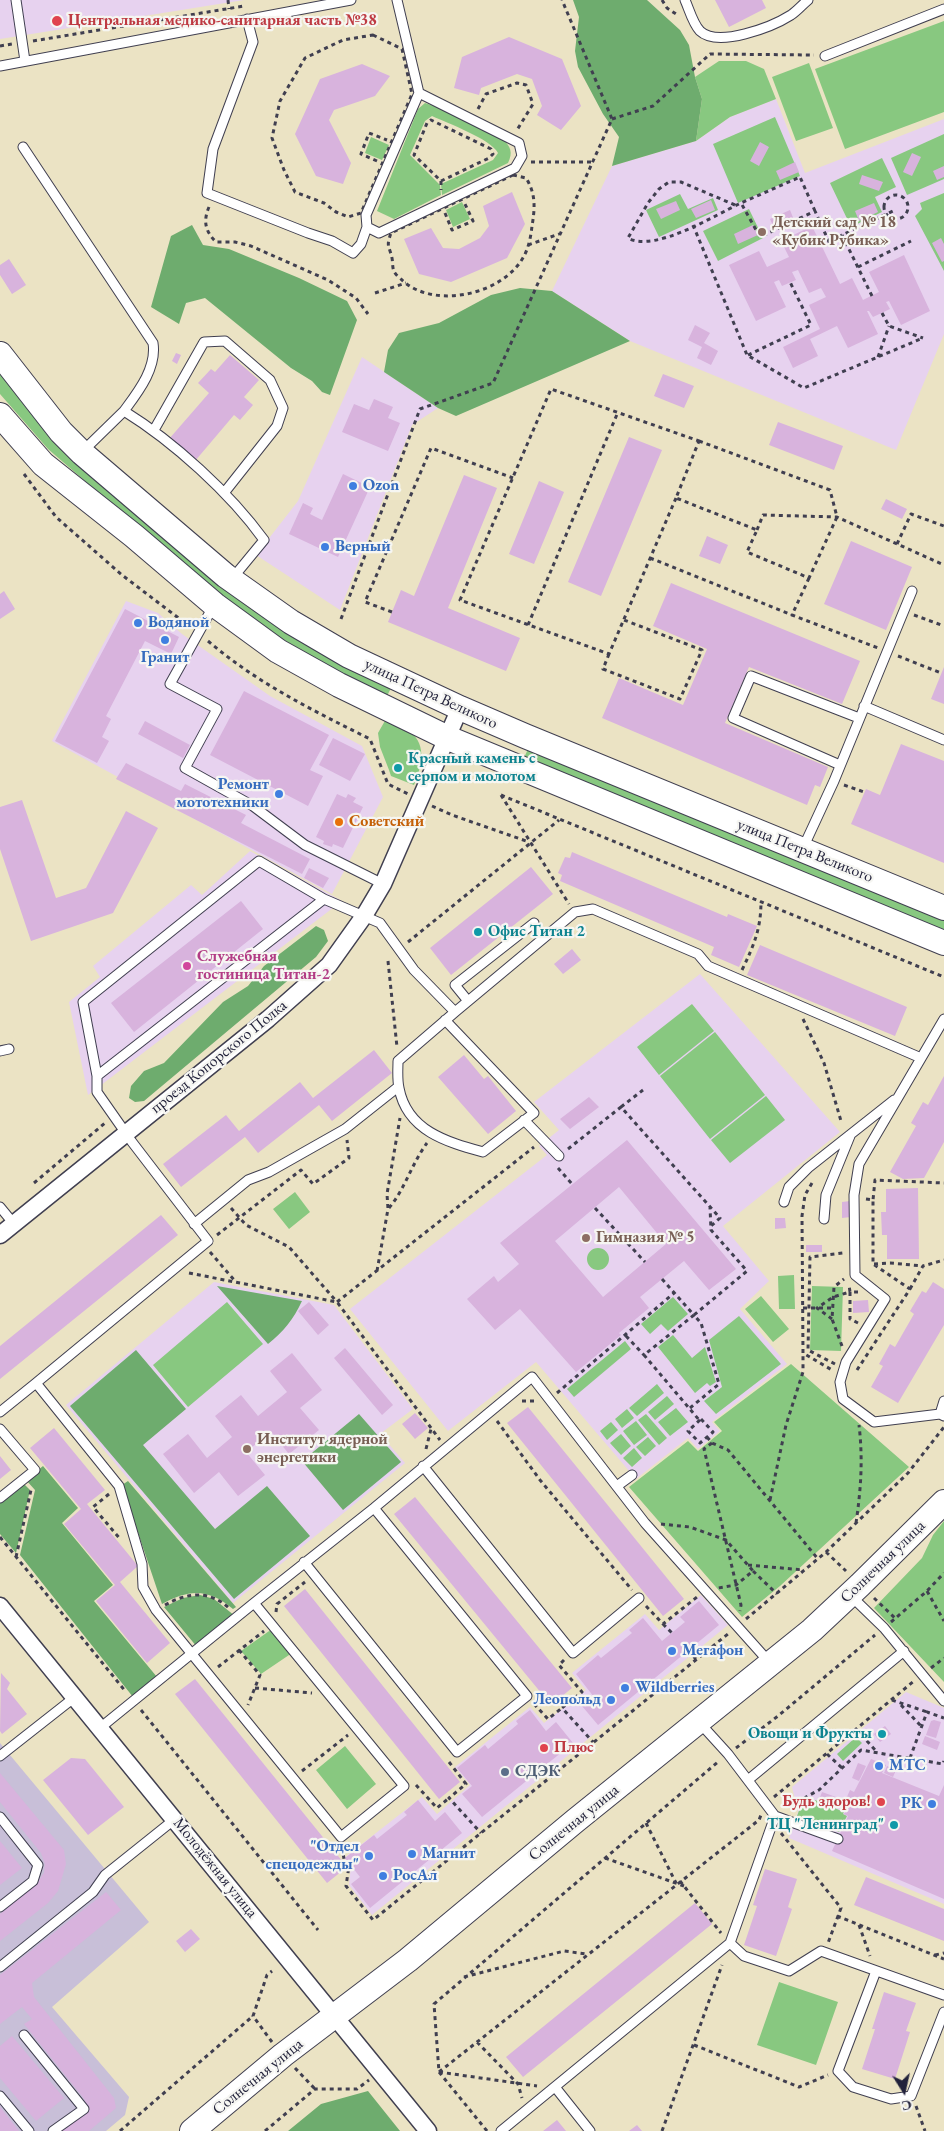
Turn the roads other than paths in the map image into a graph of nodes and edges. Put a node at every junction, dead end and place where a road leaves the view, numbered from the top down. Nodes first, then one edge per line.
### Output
1 (16, 0) edge
2 (351, 0) edge
3 (398, 0) edge
4 (685, 0) edge
5 (808, 0) edge
6 (944, 10) edge
7 (247, 19) junction
8 (824, 56) road end
9 (25, 61) junction
10 (0, 66) edge
11 (418, 93) junction
12 (23, 147) dead end
13 (367, 227) junction
14 (0, 354) edge
15 (124, 411) junction
16 (0, 415) edge
17 (154, 430) junction
18 (82, 452) junction
19 (224, 493) junction
20 (231, 580) junction
21 (912, 591) dead end
22 (214, 605) junction
23 (864, 706) junction
24 (460, 708) junction
25 (859, 718) junction
26 (448, 738) junction
27 (944, 740) edge
28 (840, 765) junction
29 (802, 850) junction
30 (383, 884) junction
31 (324, 898) junction
32 (944, 908) edge
33 (364, 916) junction
34 (534, 923) dead end
35 (944, 943) edge
36 (468, 1000) junction
37 (455, 1012) junction
38 (944, 1019) edge
39 (445, 1020) junction
40 (921, 1058) junction
41 (97, 1076) junction
42 (398, 1087) junction
43 (900, 1095) junction
44 (524, 1120) junction
45 (125, 1132) junction
46 (851, 1134) junction
47 (561, 1154) road end
48 (784, 1202) dead end
49 (0, 1206) edge
50 (824, 1219) dead end
51 (14, 1224) junction
52 (194, 1224) junction
53 (0, 1235) edge
54 (36, 1384) junction
55 (944, 1401) edge
56 (0, 1412) edge
57 (942, 1415) edge
58 (0, 1429) edge
59 (423, 1466) junction
60 (632, 1475) dead end
61 (617, 1486) junction
62 (0, 1498) edge
63 (944, 1502) edge
64 (374, 1508) junction
65 (304, 1562) junction
66 (858, 1588) junction
67 (639, 1598) road end
68 (254, 1603) junction
69 (0, 1606) edge
70 (904, 1651) junction
71 (192, 1652) junction
72 (770, 1663) junction
73 (75, 1697) junction
74 (944, 1701) edge
75 (698, 1721) junction
76 (100, 1728) junction
77 (0, 1756) edge
78 (748, 1780) junction
79 (174, 1819) junction
80 (774, 1819) junction
81 (2, 1822) edge
82 (838, 1839) dead end
83 (0, 1907) edge
84 (730, 1943) junction
85 (0, 1966) edge
86 (876, 1970) junction
87 (944, 1995) edge
88 (944, 2012) edge
89 (335, 2015) junction
90 (24, 2035) dead end
91 (555, 2087) junction
92 (0, 2096) edge
93 (29, 2131) edge
94 (53, 2131) edge
95 (192, 2131) edge
96 (428, 2131) edge
97 (501, 2131) edge
98 (590, 2131) edge

1 - 9 lane
2 - 7 lane
3 - 11 lane
4 - 5 lane
6 - 8 lane
7 - 9 lane
7 - 13 lane
9 - 10 lane
11 - 13 lane
11 - 13 lane
12 - 15 lane
14 - 18 street, улица Петра Великого
15 - 17 lane
15 - 18 lane
16 - 22 street, улица Петра Великого
17 - 19 lane
17 - 19 lane
18 - 20 street, улица Петра Великого
19 - 20 lane
20 - 24 street, улица Петра Великого
21 - 23 lane
22 - 26 street, улица Петра Великого
22 - 30 lane
23 - 25 lane
23 - 27 lane
24 - 26 street, проезд Копорского Полка
24 - 29 street, улица Петра Великого
25 - 28 lane
25 - 28 lane
26 - 30 street, проезд Копорского Полка
26 - 35 street, улица Петра Великого
28 - 29 lane
29 - 32 street, улица Петра Великого
30 - 33 street, проезд Копорского Полка
31 - 33 lane
31 - 41 lane
31 - 41 lane
33 - 37 lane
33 - 45 street, проезд Копорского Полка
34 - 36 lane
36 - 37 lane
36 - 40 lane
37 - 39 lane
38 - 40 lane
39 - 42 lane
39 - 44 lane
40 - 43 lane
41 - 45 lane
42 - 44 lane
42 - 52 lane
43 - 46 lane
43 - 57 lane
44 - 47 lane
45 - 51 street, проезд Копорского Полка
45 - 52 lane
46 - 48 lane
46 - 50 lane
49 - 51 lane
51 - 53 street, проезд Копорского Полка
52 - 54 lane
54 - 56 lane
54 - 71 lane
55 - 57 lane
58 - 62 lane
59 - 61 lane
59 - 64 lane
59 - 67 lane
60 - 61 lane
61 - 72 lane
63 - 66 street, Солнечная улица
64 - 65 lane
64 - 65 lane
65 - 68 lane
66 - 70 lane
66 - 72 street, Солнечная улица
68 - 71 lane
68 - 71 lane
69 - 73 street, Молодёжная улица
70 - 74 lane
70 - 78 lane
71 - 76 lane
72 - 75 street, Солнечная улица
73 - 76 street, Молодёжная улица
73 - 77 lane
75 - 78 lane
75 - 89 street, Солнечная улица
76 - 79 street, Молодёжная улица
78 - 80 lane
79 - 85 lane
79 - 89 street, Молодёжная улица
80 - 82 lane
80 - 84 lane
81 - 83 lane
84 - 86 lane
84 - 91 lane
86 - 87 lane
86 - 88 lane
89 - 95 street, Солнечная улица
89 - 96 street, Молодёжная улица
90 - 94 lane
91 - 97 lane
91 - 98 lane
92 - 93 lane

